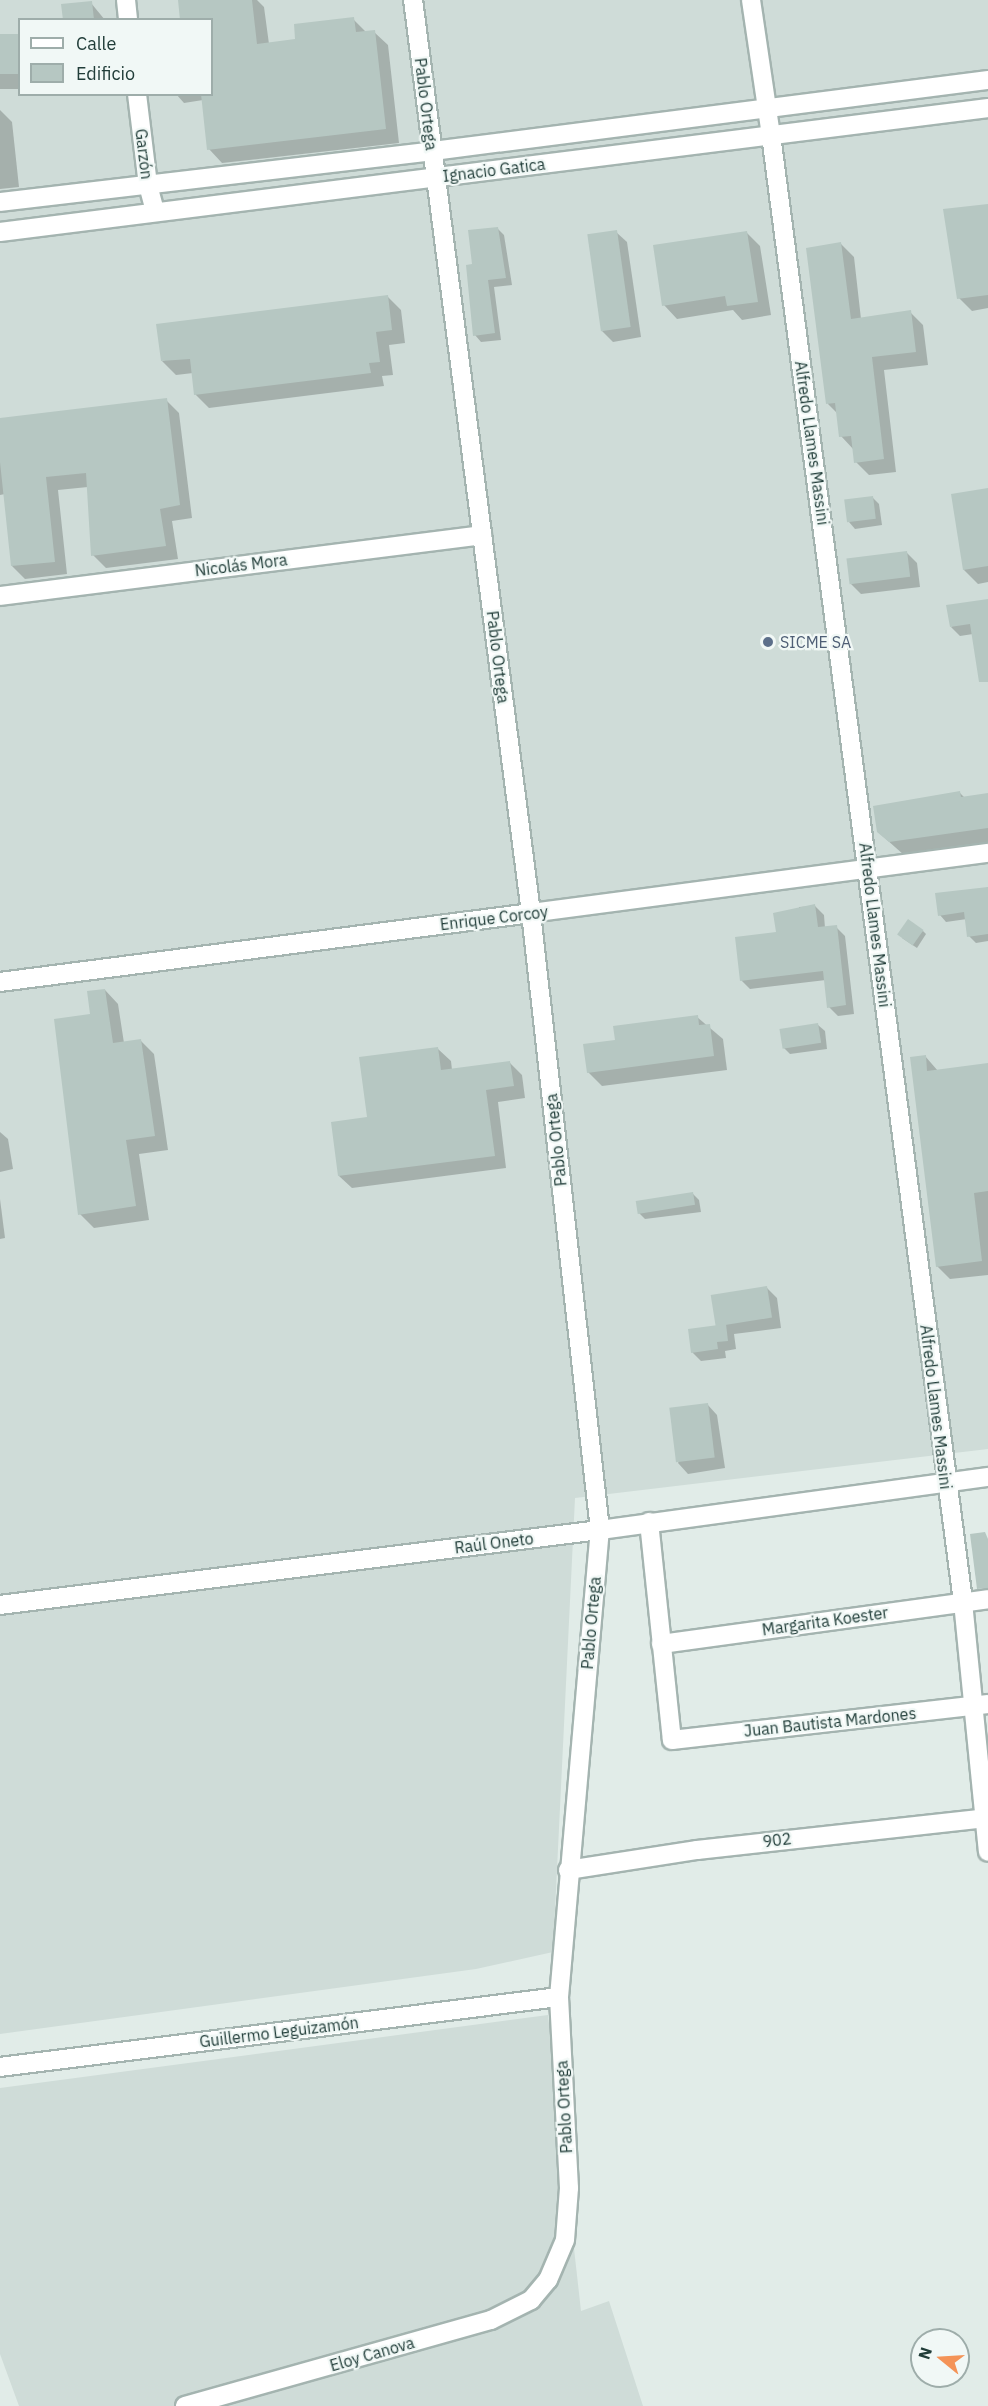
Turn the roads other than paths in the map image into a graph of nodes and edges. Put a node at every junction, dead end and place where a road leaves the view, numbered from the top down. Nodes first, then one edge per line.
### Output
1 (126, 0) edge
2 (413, 0) edge
3 (751, 0) edge
4 (128, 18) edge
5 (988, 80) edge
6 (137, 96) edge
7 (988, 108) edge
8 (766, 109) junction
9 (771, 135) junction
10 (433, 152) junction
11 (436, 177) junction
12 (148, 185) junction
13 (0, 202) edge
14 (154, 212) junction
15 (0, 232) edge
16 (482, 535) junction
17 (0, 596) edge
18 (988, 853) edge
19 (868, 869) junction
20 (531, 913) junction
21 (0, 982) edge
22 (988, 1477) edge
23 (945, 1482) junction
24 (648, 1522) junction
25 (600, 1530) junction
26 (988, 1599) edge
27 (963, 1602) junction
28 (0, 1605) edge
29 (661, 1644) junction
30 (980, 1705) edge
31 (986, 1818) edge
32 (988, 1851) edge
33 (568, 1870) junction
34 (559, 1997) junction
35 (0, 2067) edge
36 (548, 2280) joint
37 (184, 2406) edge

1 - 4 street
2 - 10 street, Pablo Ortega
3 - 8 street, Alfredo Llames Massini
5 - 8 street, Ignacio Gatica
6 - 12 street, Garzón
7 - 9 street, Ignacio Gatica
8 - 9 street, Alfredo Llames Massini
8 - 10 street, Ignacio Gatica
9 - 11 street, Ignacio Gatica
9 - 19 street, Alfredo Llames Massini
10 - 11 street, Pablo Ortega
10 - 12 street, Ignacio Gatica
11 - 14 street, Ignacio Gatica
11 - 16 street, Pablo Ortega
12 - 13 street, Ignacio Gatica
12 - 14 street, Garzón
14 - 15 street, Ignacio Gatica
16 - 17 street, Nicolás Mora
16 - 20 street, Pablo Ortega
18 - 19 street, Enrique Corcoy
19 - 20 street, Enrique Corcoy
19 - 23 street, Alfredo Llames Massini
20 - 21 street, Enrique Corcoy
20 - 25 street, Pablo Ortega
22 - 23 street, Raúl Oneto
23 - 24 street, Raúl Oneto
23 - 27 street, Alfredo Llames Massini
24 - 25 street, Raúl Oneto
24 - 29 street
25 - 28 street, Raúl Oneto
25 - 33 street, Pablo Ortega
26 - 27 street, Margarita Koester
27 - 29 street, Margarita Koester
27 - 30 street, Alfredo Llames Massini
29 - 30 street, Juan Bautista Mardones
30 - 31 street, Alfredo Llames Massini
31 - 32 street, Alfredo Llames Massini
31 - 33 street, 902
33 - 34 street, Pablo Ortega
34 - 35 street, Guillermo Leguizamón
34 - 36 street, Pablo Ortega
36 - 37 street, Eloy Canova

